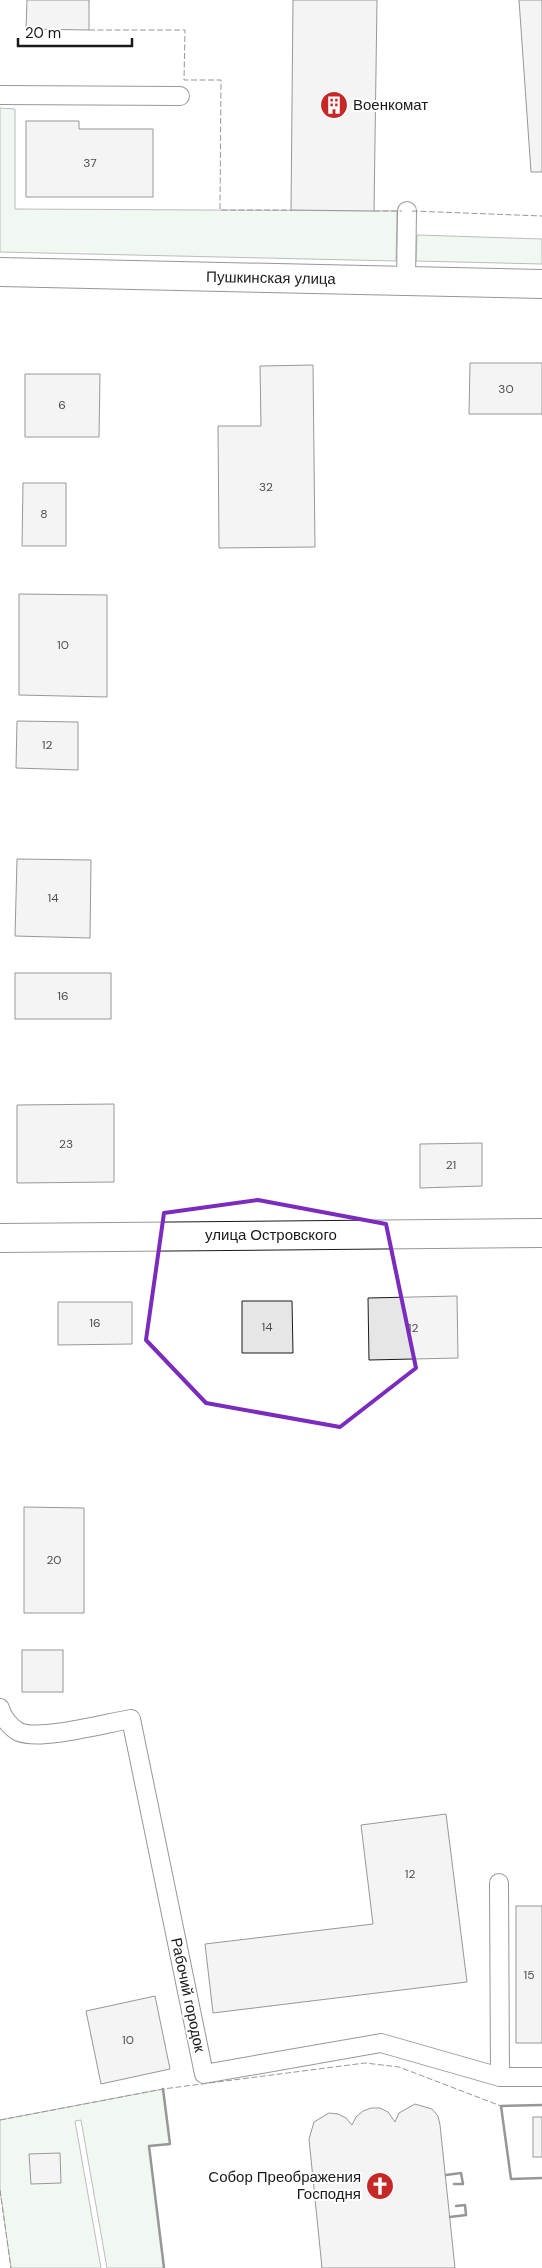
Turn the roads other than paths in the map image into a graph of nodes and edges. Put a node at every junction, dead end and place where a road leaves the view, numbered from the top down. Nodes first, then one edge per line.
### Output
1 (0, 95) edge
2 (180, 96) dead end
3 (407, 211) dead end
4 (0, 272) edge
5 (406, 281) junction
6 (542, 284) edge
7 (542, 1233) edge
8 (0, 1238) edge
9 (0, 1708) edge
10 (499, 1883) dead end
11 (542, 2077) edge
12 (500, 2078) junction

1 - 2 lane
3 - 5 lane
4 - 5 street, Пушкинская улица
5 - 6 street, Пушкинская улица
7 - 8 street, улица Островского
9 - 12 lane, Рабочий городок
10 - 12 lane
11 - 12 lane, Рабочий городок

